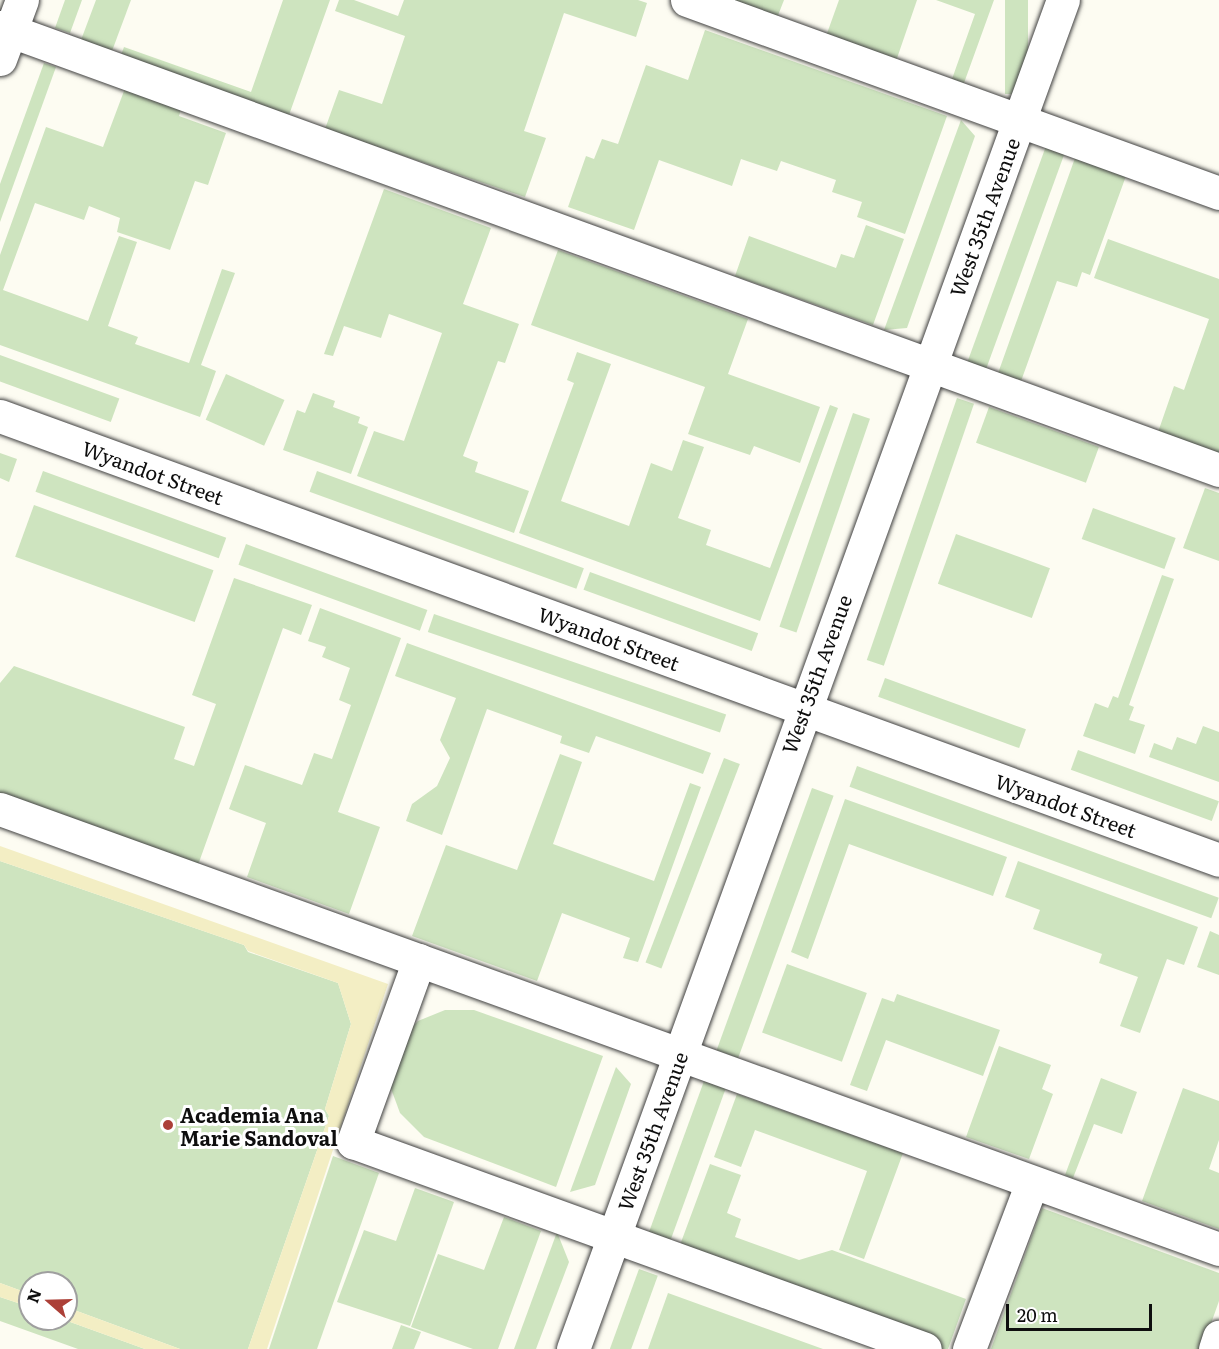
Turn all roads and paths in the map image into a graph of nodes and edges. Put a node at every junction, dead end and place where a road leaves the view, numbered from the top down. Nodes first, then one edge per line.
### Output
1 (22, 0) edge
2 (687, 0) edge
3 (1063, 0) edge
4 (4, 39) edge
5 (1019, 121) junction
6 (1219, 193) edge
7 (929, 364) junction
8 (0, 416) edge
9 (1219, 470) edge
10 (803, 709) junction
11 (0, 808) edge
12 (1219, 860) edge
13 (419, 960) junction
14 (679, 1054) junction
15 (1032, 1182) junction
16 (614, 1236) junction
17 (1219, 1249) edge
18 (1219, 1337) edge
19 (573, 1349) edge
20 (926, 1349) edge
21 (969, 1349) edge
22 (1215, 1349) edge

1 - 4 street
2 - 5 street
3 - 5 street, West 35th Avenue
4 - 7 street
5 - 6 street
5 - 7 street, West 35th Avenue
7 - 9 street
7 - 10 street, West 35th Avenue
8 - 10 street, Wyandot Street
10 - 12 street, Wyandot Street
10 - 14 street, West 35th Avenue
11 - 13 street
13 - 14 street
13 - 16 street
14 - 15 street
14 - 16 street, West 35th Avenue
15 - 17 street
15 - 21 street
16 - 19 street, West 35th Avenue
16 - 20 street
18 - 22 street

